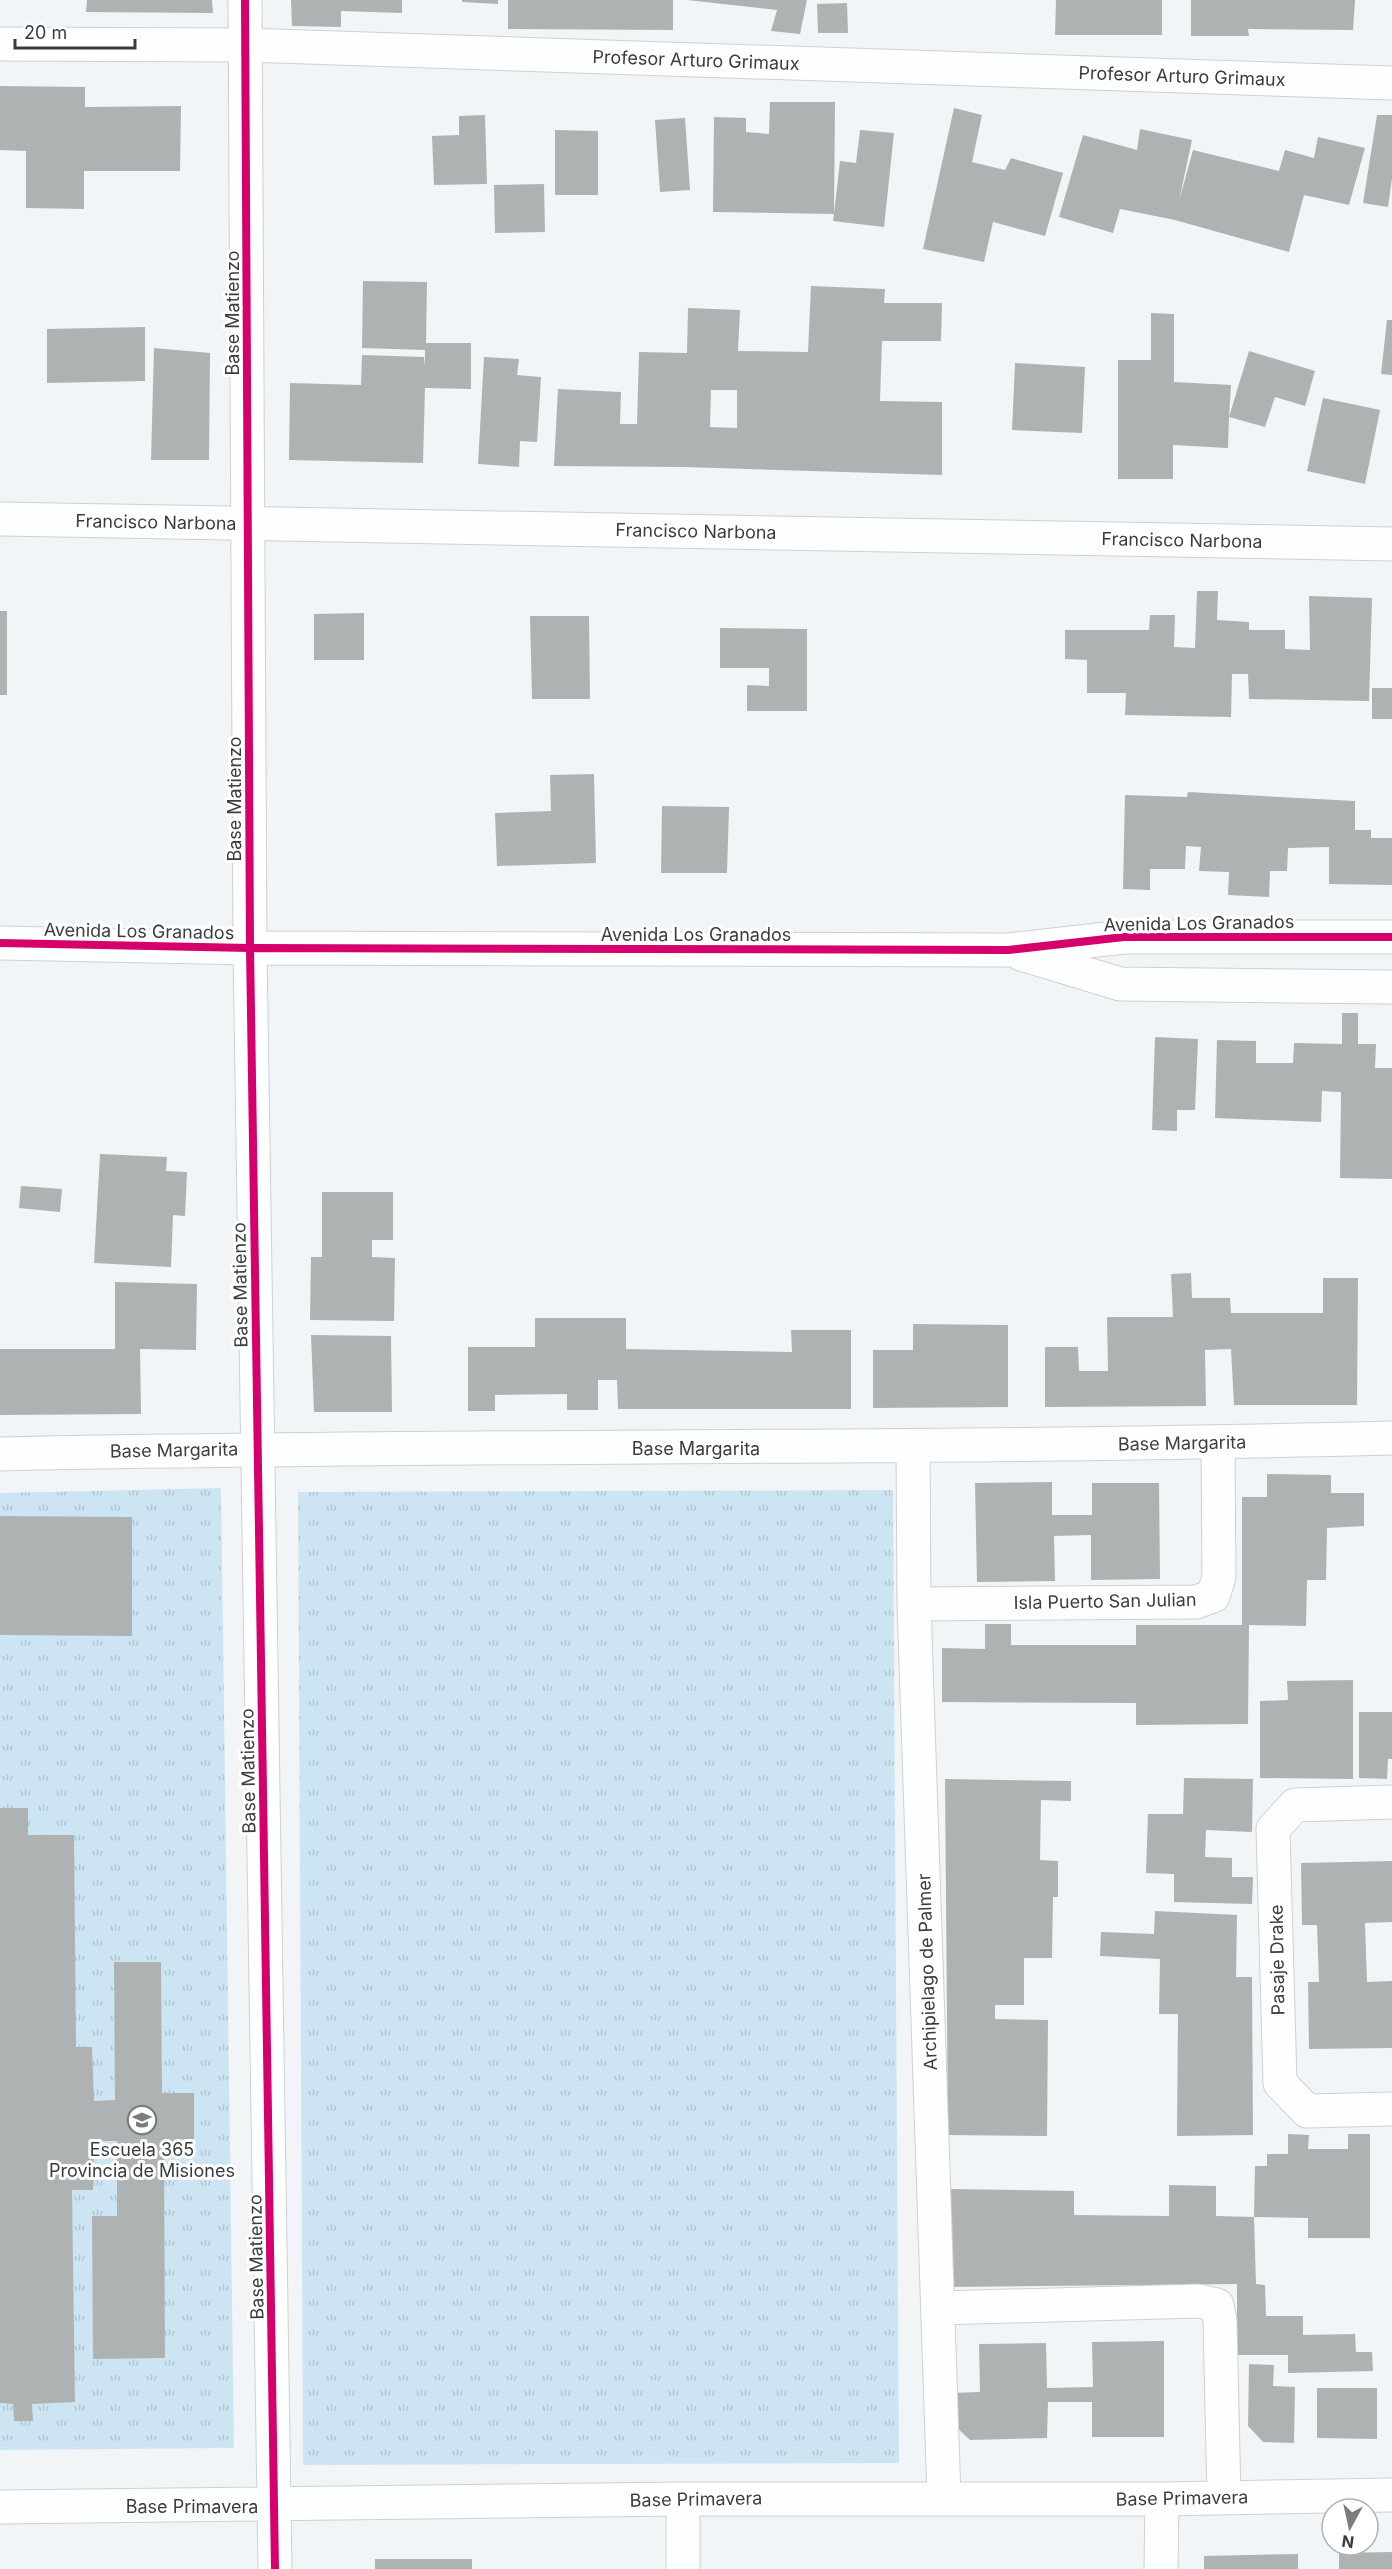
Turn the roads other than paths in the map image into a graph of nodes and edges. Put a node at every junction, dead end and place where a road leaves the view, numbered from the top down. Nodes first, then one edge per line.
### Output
1 (245, 0) edge
2 (0, 44) edge
3 (246, 45) junction
4 (1392, 83) edge
5 (0, 519) edge
6 (248, 523) junction
7 (1392, 544) edge
8 (1392, 936) edge
9 (0, 943) edge
10 (250, 948) junction
11 (1008, 950) junction
12 (1392, 987) edge
13 (1392, 1438) edge
14 (1218, 1443) junction
15 (913, 1447) junction
16 (258, 1449) junction
17 (0, 1454) edge
18 (914, 1604) junction
19 (1392, 1802) edge
20 (1392, 2109) edge
21 (938, 2308) junction
22 (1392, 2495) edge
23 (944, 2497) junction
24 (1224, 2498) junction
25 (683, 2499) junction
26 (1162, 2499) junction
27 (274, 2505) junction
28 (0, 2507) edge
29 (275, 2569) edge
30 (683, 2569) edge
31 (1161, 2569) edge

1 - 3 street, Base Matienzo
2 - 3 street, Profesor Arturo Grimaux
3 - 4 street, Profesor Arturo Grimaux
3 - 6 street, Base Matienzo
5 - 6 street, Francisco Narbona
6 - 7 street, Francisco Narbona
6 - 10 street, Base Matienzo
8 - 11 street, Avenida Los Granados
9 - 10 street, Avenida Los Granados
10 - 11 street, Avenida Los Granados
10 - 16 street, Base Matienzo
11 - 12 street, Avenida Los Granados
13 - 14 street, Base Margarita
14 - 15 street, Base Margarita
14 - 18 street, Isla Puerto San Julian
15 - 16 street, Base Margarita
15 - 18 street, Archipielago de Palmer
16 - 17 street, Base Margarita
16 - 27 street, Base Matienzo
18 - 21 street, Archipielago de Palmer
19 - 20 street, Pasaje Drake
21 - 23 street, Archipielago de Palmer
21 - 24 street
22 - 24 street, Base Primavera
23 - 25 street, Base Primavera
23 - 26 street, Base Primavera
24 - 26 street, Base Primavera
25 - 27 street, Base Primavera
25 - 30 street
26 - 31 street
27 - 28 street, Base Primavera
27 - 29 street, Base Matienzo

